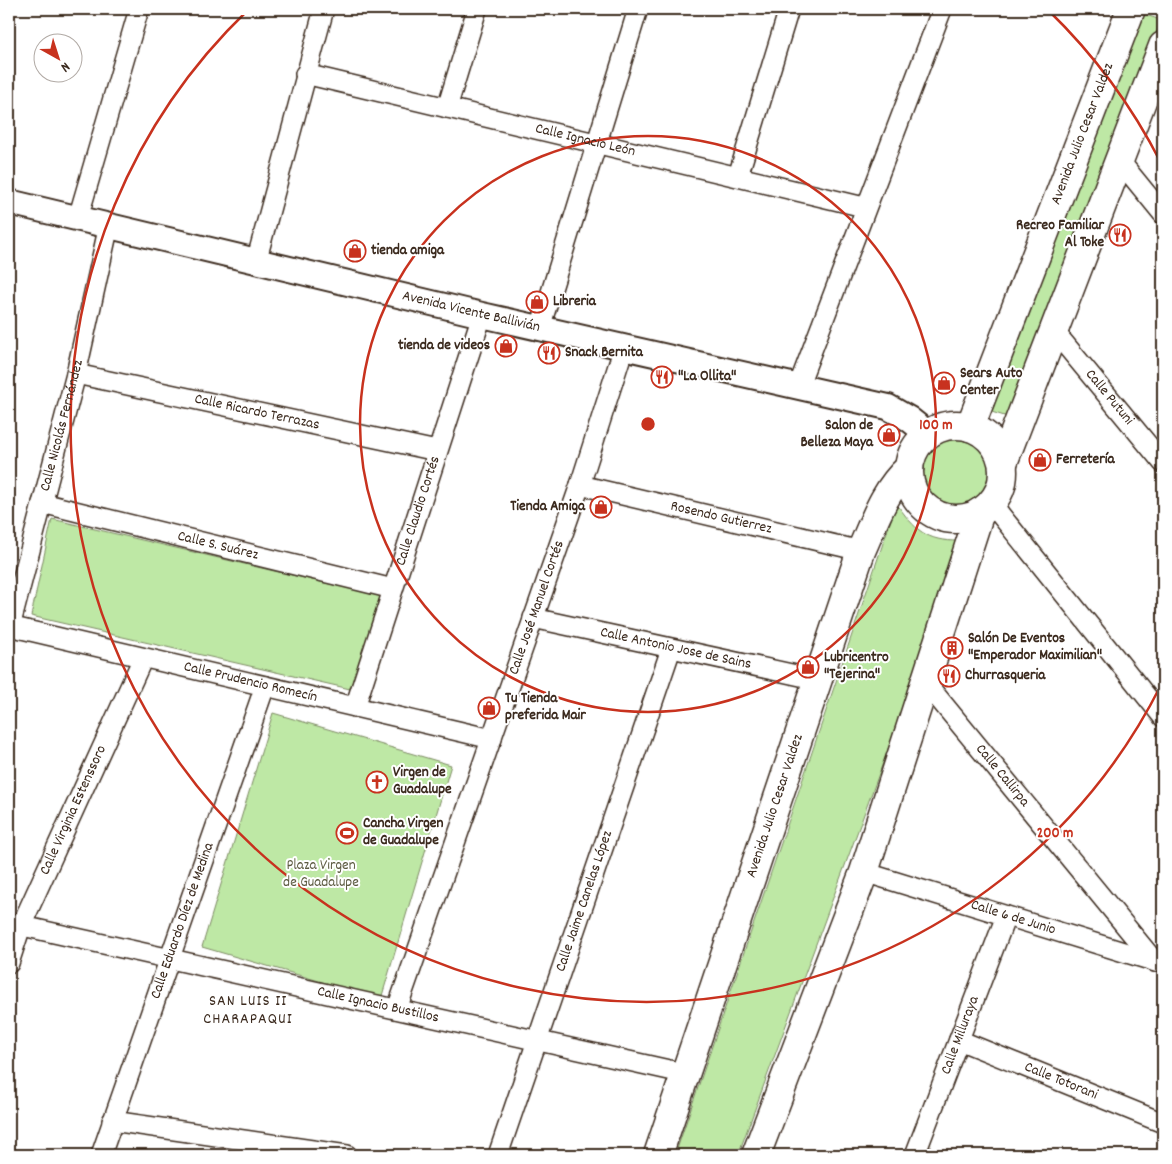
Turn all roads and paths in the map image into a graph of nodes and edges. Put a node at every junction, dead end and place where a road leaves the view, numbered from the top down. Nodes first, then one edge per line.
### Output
1 (139, 9) edge
2 (324, 9) edge
3 (477, 9) edge
4 (638, 9) edge
5 (789, 9) edge
6 (942, 9) edge
7 (1131, 9) edge
8 (1163, 46) edge
9 (305, 74) junction
10 (447, 108) junction
11 (596, 142) junction
12 (1119, 160) junction
13 (738, 176) junction
14 (9, 202) edge
15 (864, 207) junction
16 (1163, 214) edge
17 (78, 218) junction
18 (109, 225) junction
19 (256, 262) junction
20 (482, 315) junction
21 (540, 328) junction
22 (1055, 332) junction
23 (624, 347) junction
24 (76, 374) junction
25 (798, 387) junction
26 (970, 427) junction
27 (928, 434) junction
28 (438, 451) junction
29 (1003, 463) junction
30 (1163, 463) edge
31 (909, 468) junction
32 (580, 485) junction
33 (42, 503) junction
34 (985, 507) junction
35 (861, 551) junction
36 (393, 589) junction
37 (533, 618) junction
38 (9, 626) edge
39 (671, 649) junction
40 (143, 658) junction
41 (819, 680) junction
42 (926, 682) junction
43 (265, 686) junction
44 (355, 707) junction
45 (1163, 717) edge
46 (492, 739) junction
47 (864, 872) junction
48 (1006, 916) junction
49 (15, 924) edge
50 (171, 959) junction
51 (9, 963) edge
52 (1159, 963) edge
53 (397, 1009) junction
54 (539, 1040) junction
55 (959, 1040) junction
56 (687, 1074) junction
57 (112, 1121) junction
58 (1163, 1123) edge
59 (101, 1155) edge
60 (347, 1155) edge
61 (498, 1155) edge
62 (658, 1155) edge
63 (756, 1155) edge
64 (915, 1155) edge

1 - 17 street
2 - 9 street
3 - 10 street
4 - 11 street
5 - 13 street
6 - 15 street
7 - 26 main road, Avenida Julio Cesar Valdez
8 - 12 main road
9 - 10 street, Calle Ignacio León
9 - 19 street
10 - 11 street, Calle Ignacio León
11 - 13 street, Calle Ignacio León
11 - 21 street
12 - 16 street
12 - 22 main road
13 - 15 street, Calle Ignacio León
14 - 17 street, Avenida Vicente Ballivián
15 - 25 street
17 - 18 street, Avenida Vicente Ballivián
18 - 19 street, Avenida Vicente Ballivián
18 - 24 street, Calle Nicolás Fernández
19 - 20 street, Avenida Vicente Ballivián
20 - 21 street, Avenida Vicente Ballivián
20 - 28 street, Calle Claudio Cortés
21 - 23 street, Avenida Vicente Ballivián
22 - 29 main road
22 - 30 street, Calle Putuni
23 - 25 street, Avenida Vicente Ballivián
23 - 32 street, Calle José Manuel Cortés
24 - 28 street, Calle Ricardo Terrazas
24 - 33 street, Calle Nicolás Fernández
25 - 27 street, Avenida Vicente Ballivián
26 - 27 main road
26 - 29 main road
27 - 31 main road
28 - 36 street, Calle Claudio Cortés
29 - 34 main road
31 - 34 main road
31 - 35 main road, Avenida Julio Cesar Valdez
32 - 35 street, Rosendo Gutierrez
32 - 37 street, Calle José Manuel Cortés
33 - 36 street, Calle S. Suárez
33 - 38 street, Calle Nicolás Fernández
34 - 42 main road
34 - 45 street
35 - 41 main road, Avenida Julio Cesar Valdez
36 - 44 street, Calle Claudio Cortés
37 - 39 street, Calle Antonio Jose de Sains
37 - 46 street, Calle José Manuel Cortés
38 - 40 street, Calle Prudencio Romecín
39 - 41 street, Calle Antonio Jose de Sains
39 - 54 street, Calle Jaime Canelas López
40 - 43 street, Calle Prudencio Romecín
40 - 49 street, Calle Virginia Estenssoro
41 - 56 main road, Avenida Julio Cesar Valdez
42 - 47 main road
42 - 52 street, Calle Callirpa
43 - 44 street, Calle Prudencio Romecín
43 - 50 street, Calle Eduardo Díez de Medina
44 - 46 street, Calle Prudencio Romecín
46 - 53 street, Calle José Manuel Cortés
47 - 48 street, Calle 6 de Junio
47 - 63 main road
48 - 52 street, Calle 6 de Junio
48 - 55 street, Calle Milluraya
49 - 50 street, Calle Ignacio Bustillos
49 - 51 street, Calle Virginia Estenssoro
50 - 53 street, Calle Ignacio Bustillos
50 - 57 street, Calle Eduardo Díez de Medina
53 - 54 street, Calle Ignacio Bustillos
54 - 56 street, Calle Ignacio Bustillos
54 - 61 street, Calle Jaime Canelas López
55 - 58 street, Calle Totorani
55 - 64 street, Calle Milluraya
56 - 62 main road, Avenida Julio Cesar Valdez
57 - 59 street, Calle Eduardo Díez de Medina
57 - 60 street

